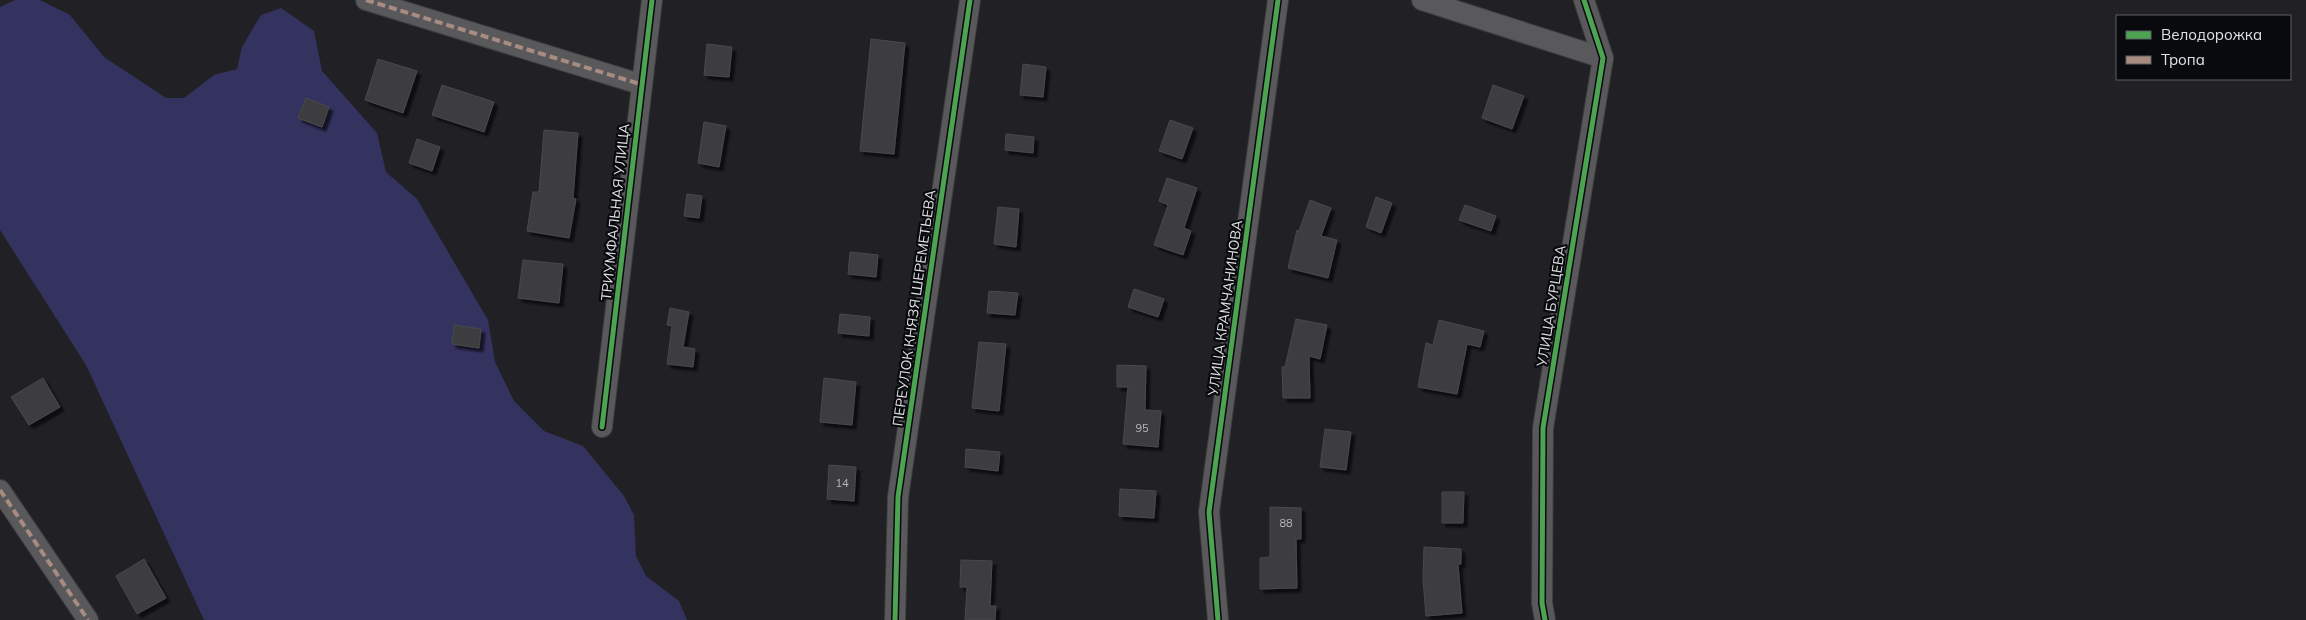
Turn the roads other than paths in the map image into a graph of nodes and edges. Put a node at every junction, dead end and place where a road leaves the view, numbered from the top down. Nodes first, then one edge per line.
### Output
1 (366, 0) edge
2 (652, 0) edge
3 (970, 0) edge
4 (1278, 0) edge
5 (1422, 0) edge
6 (1584, 0) edge
7 (1603, 58) junction
8 (640, 84) junction
9 (602, 427) dead end
10 (0, 490) edge
11 (88, 620) edge
12 (895, 620) edge
13 (1218, 620) edge
14 (1545, 620) edge

1 - 8 street
2 - 8 street, ТРИУМФАЛЬНАЯ УЛИЦА
3 - 12 street, ПЕРЕУЛОК КНЯЗЯ ШЕРЕМЕТЬЕВА
4 - 13 street, УЛИЦА КРАМЧАНИНОВА
5 - 7 street
6 - 7 street, УЛИЦА БУРЦЕВА
7 - 14 street, УЛИЦА БУРЦЕВА
8 - 9 street, ТРИУМФАЛЬНАЯ УЛИЦА
10 - 11 street

